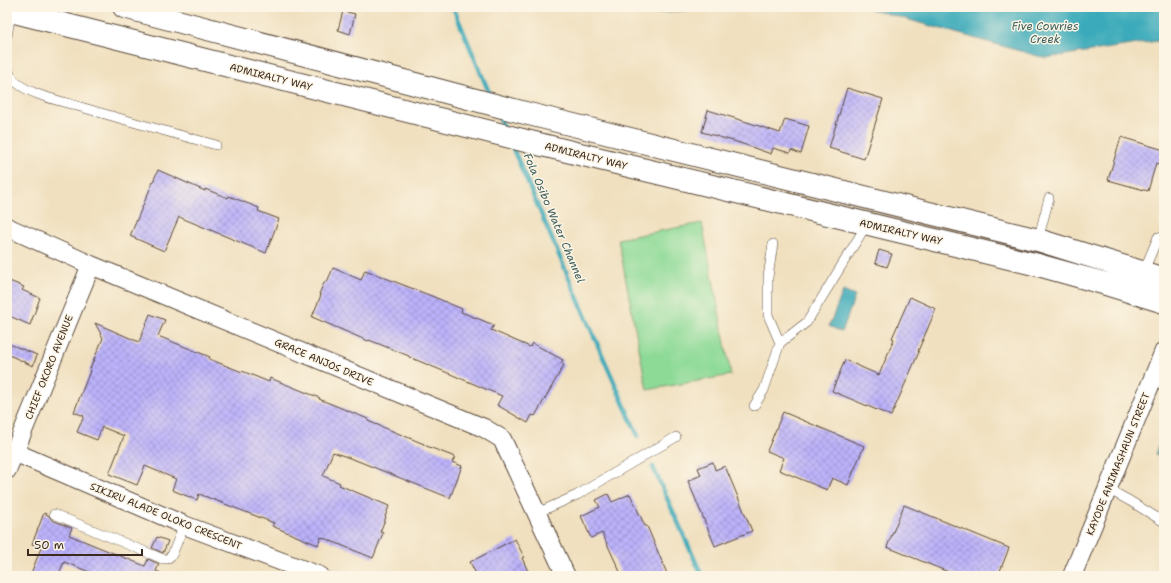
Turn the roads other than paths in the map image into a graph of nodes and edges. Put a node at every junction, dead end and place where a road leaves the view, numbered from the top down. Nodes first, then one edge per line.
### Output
1 (124, 7) edge
2 (9, 11) edge
3 (7, 37) edge
4 (7, 68) edge
5 (216, 145) dead end
6 (1049, 198) dead end
7 (867, 224) junction
8 (7, 227) edge
9 (1164, 239) edge
10 (1038, 240) junction
11 (773, 244) dead end
12 (92, 265) junction
13 (1143, 273) junction
14 (1164, 279) edge
15 (1164, 302) edge
16 (780, 342) junction
17 (1164, 351) edge
18 (754, 406) dead end
19 (676, 437) dead end
20 (14, 452) junction
21 (7, 470) edge
22 (1108, 489) junction
23 (537, 513) junction
24 (54, 514) dead end
25 (1164, 522) edge
26 (184, 525) junction
27 (320, 576) edge
28 (566, 576) edge
29 (1072, 576) edge

1 - 10 main road
2 - 3 lane
2 - 7 main road, ADMIRALTY WAY
4 - 5 lane
6 - 10 lane
7 - 15 main road, ADMIRALTY WAY
7 - 16 lane
8 - 12 street, GRACE ANJOS DRIVE
9 - 13 lane
10 - 13 main road
11 - 16 lane
12 - 20 street, CHIEF OKORO AVENUE
12 - 23 street, GRACE ANJOS DRIVE
13 - 14 main road
16 - 18 lane
17 - 22 street, KAYODE ANIMASHAUN STREET
19 - 23 lane
20 - 21 street, CHIEF OKORO AVENUE
20 - 26 street, SIKIRU ALADE OLOKO CRESCENT
22 - 25 lane
22 - 29 street, KAYODE ANIMASHAUN STREET
23 - 28 street, GRACE ANJOS DRIVE
24 - 26 lane
26 - 27 street, SIKIRU ALADE OLOKO CRESCENT

